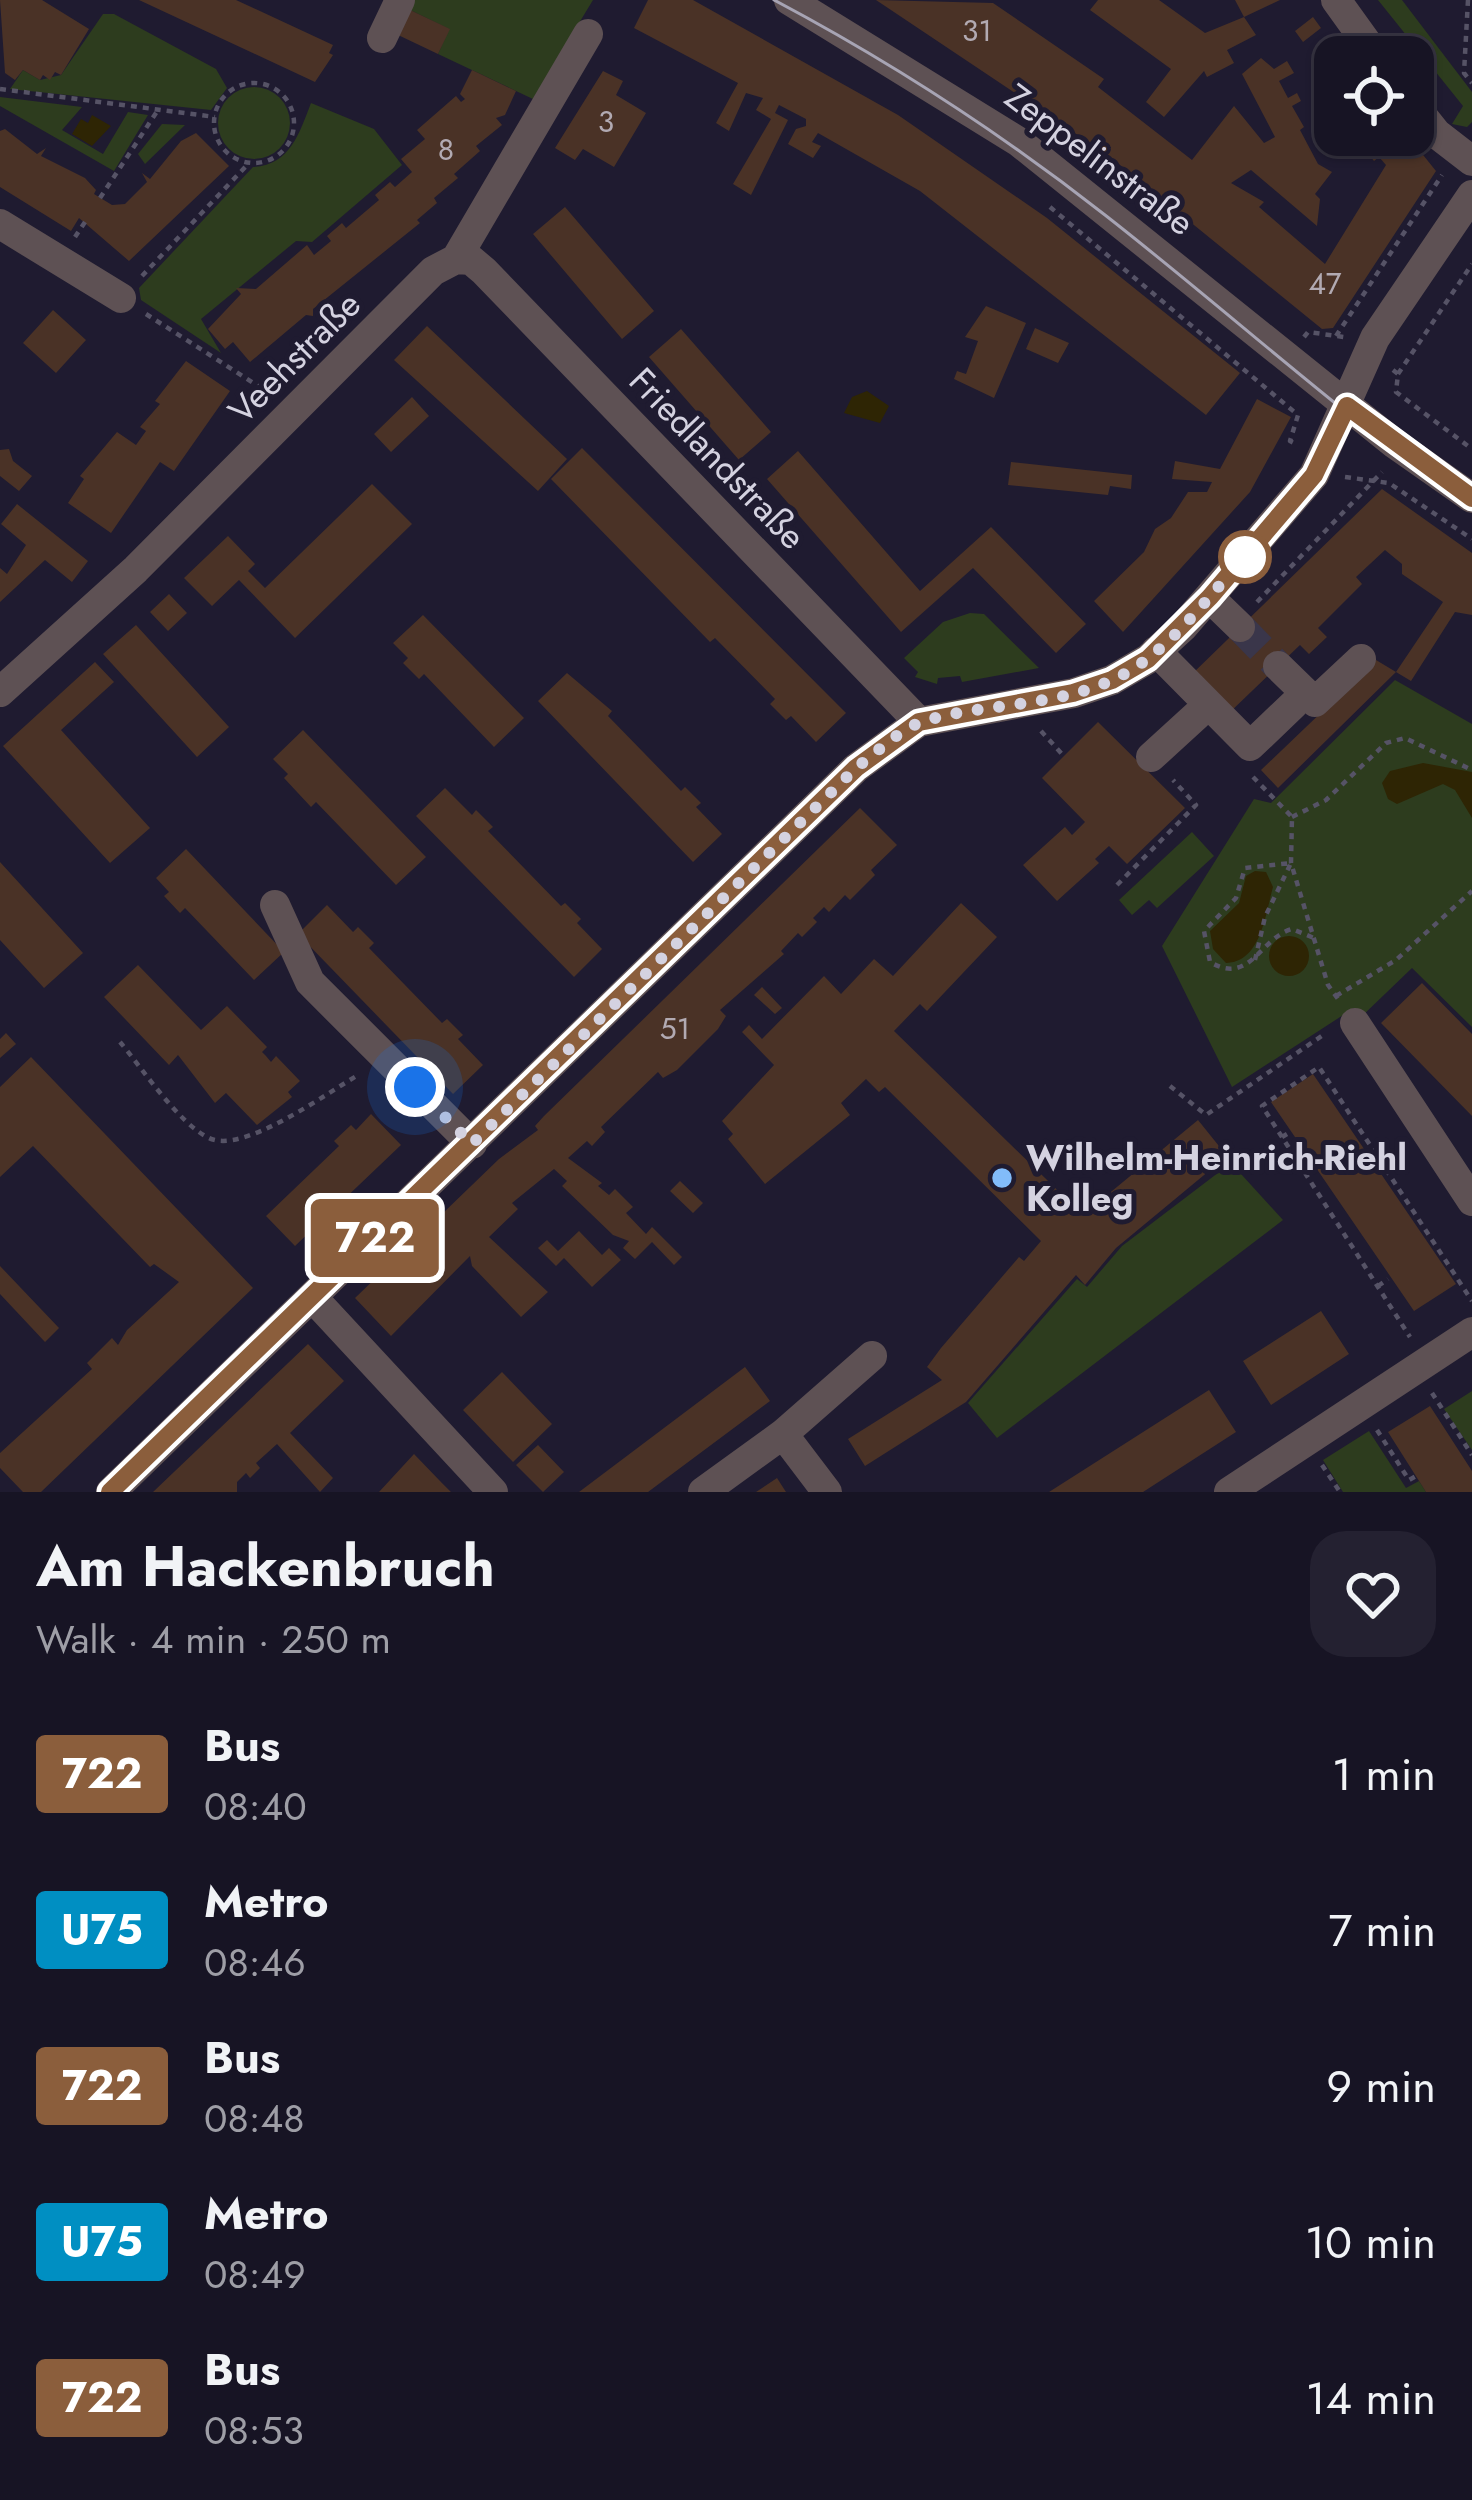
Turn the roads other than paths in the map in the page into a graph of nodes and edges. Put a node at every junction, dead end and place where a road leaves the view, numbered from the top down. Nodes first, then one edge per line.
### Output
1 (400, 0) edge
2 (789, 0) edge
3 (1336, 0) edge
4 (589, 34) dead end
5 (1362, 36) edge
6 (382, 38) dead end
7 (1434, 130) edge
8 (1460, 164) edge
9 (1472, 195) edge
10 (0, 224) edge
11 (456, 259) junction
12 (121, 298) road end
13 (1347, 406) junction
14 (1472, 498) edge
15 (1210, 597) junction
16 (1238, 625) tunnel mouth
17 (1156, 651) junction
18 (1361, 659) dead end
19 (1278, 665) tunnel mouth
20 (0, 692) edge
21 (1294, 704) dead end
22 (1197, 715) dead end
23 (919, 722) junction
24 (1151, 757) road end
25 (275, 905) dead end
26 (1353, 1020) road end
27 (472, 1144) junction
28 (1472, 1201) edge
29 (313, 1298) junction
30 (1472, 1332) edge
31 (872, 1356) dead end
32 (783, 1434) junction
33 (111, 1492) edge
34 (493, 1492) edge
35 (703, 1492) edge
36 (826, 1492) edge
37 (1229, 1492) edge

1 - 6 street
2 - 13 street, Zeppelinstraße
3 - 5 street
4 - 11 street, Veehstraße
7 - 8 street
9 - 13 street
10 - 12 street
11 - 20 street, Veehstraße
11 - 23 street, Friedlandstraße
13 - 14 street, Zeppelinstraße
13 - 15 street
15 - 16 street
15 - 17 street
17 - 21 street
17 - 23 street
18 - 19 street
22 - 24 street
23 - 27 street
25 - 27 street
26 - 28 street
27 - 29 street
29 - 33 street
29 - 34 street
30 - 37 street
31 - 32 street
32 - 35 street
32 - 36 street

